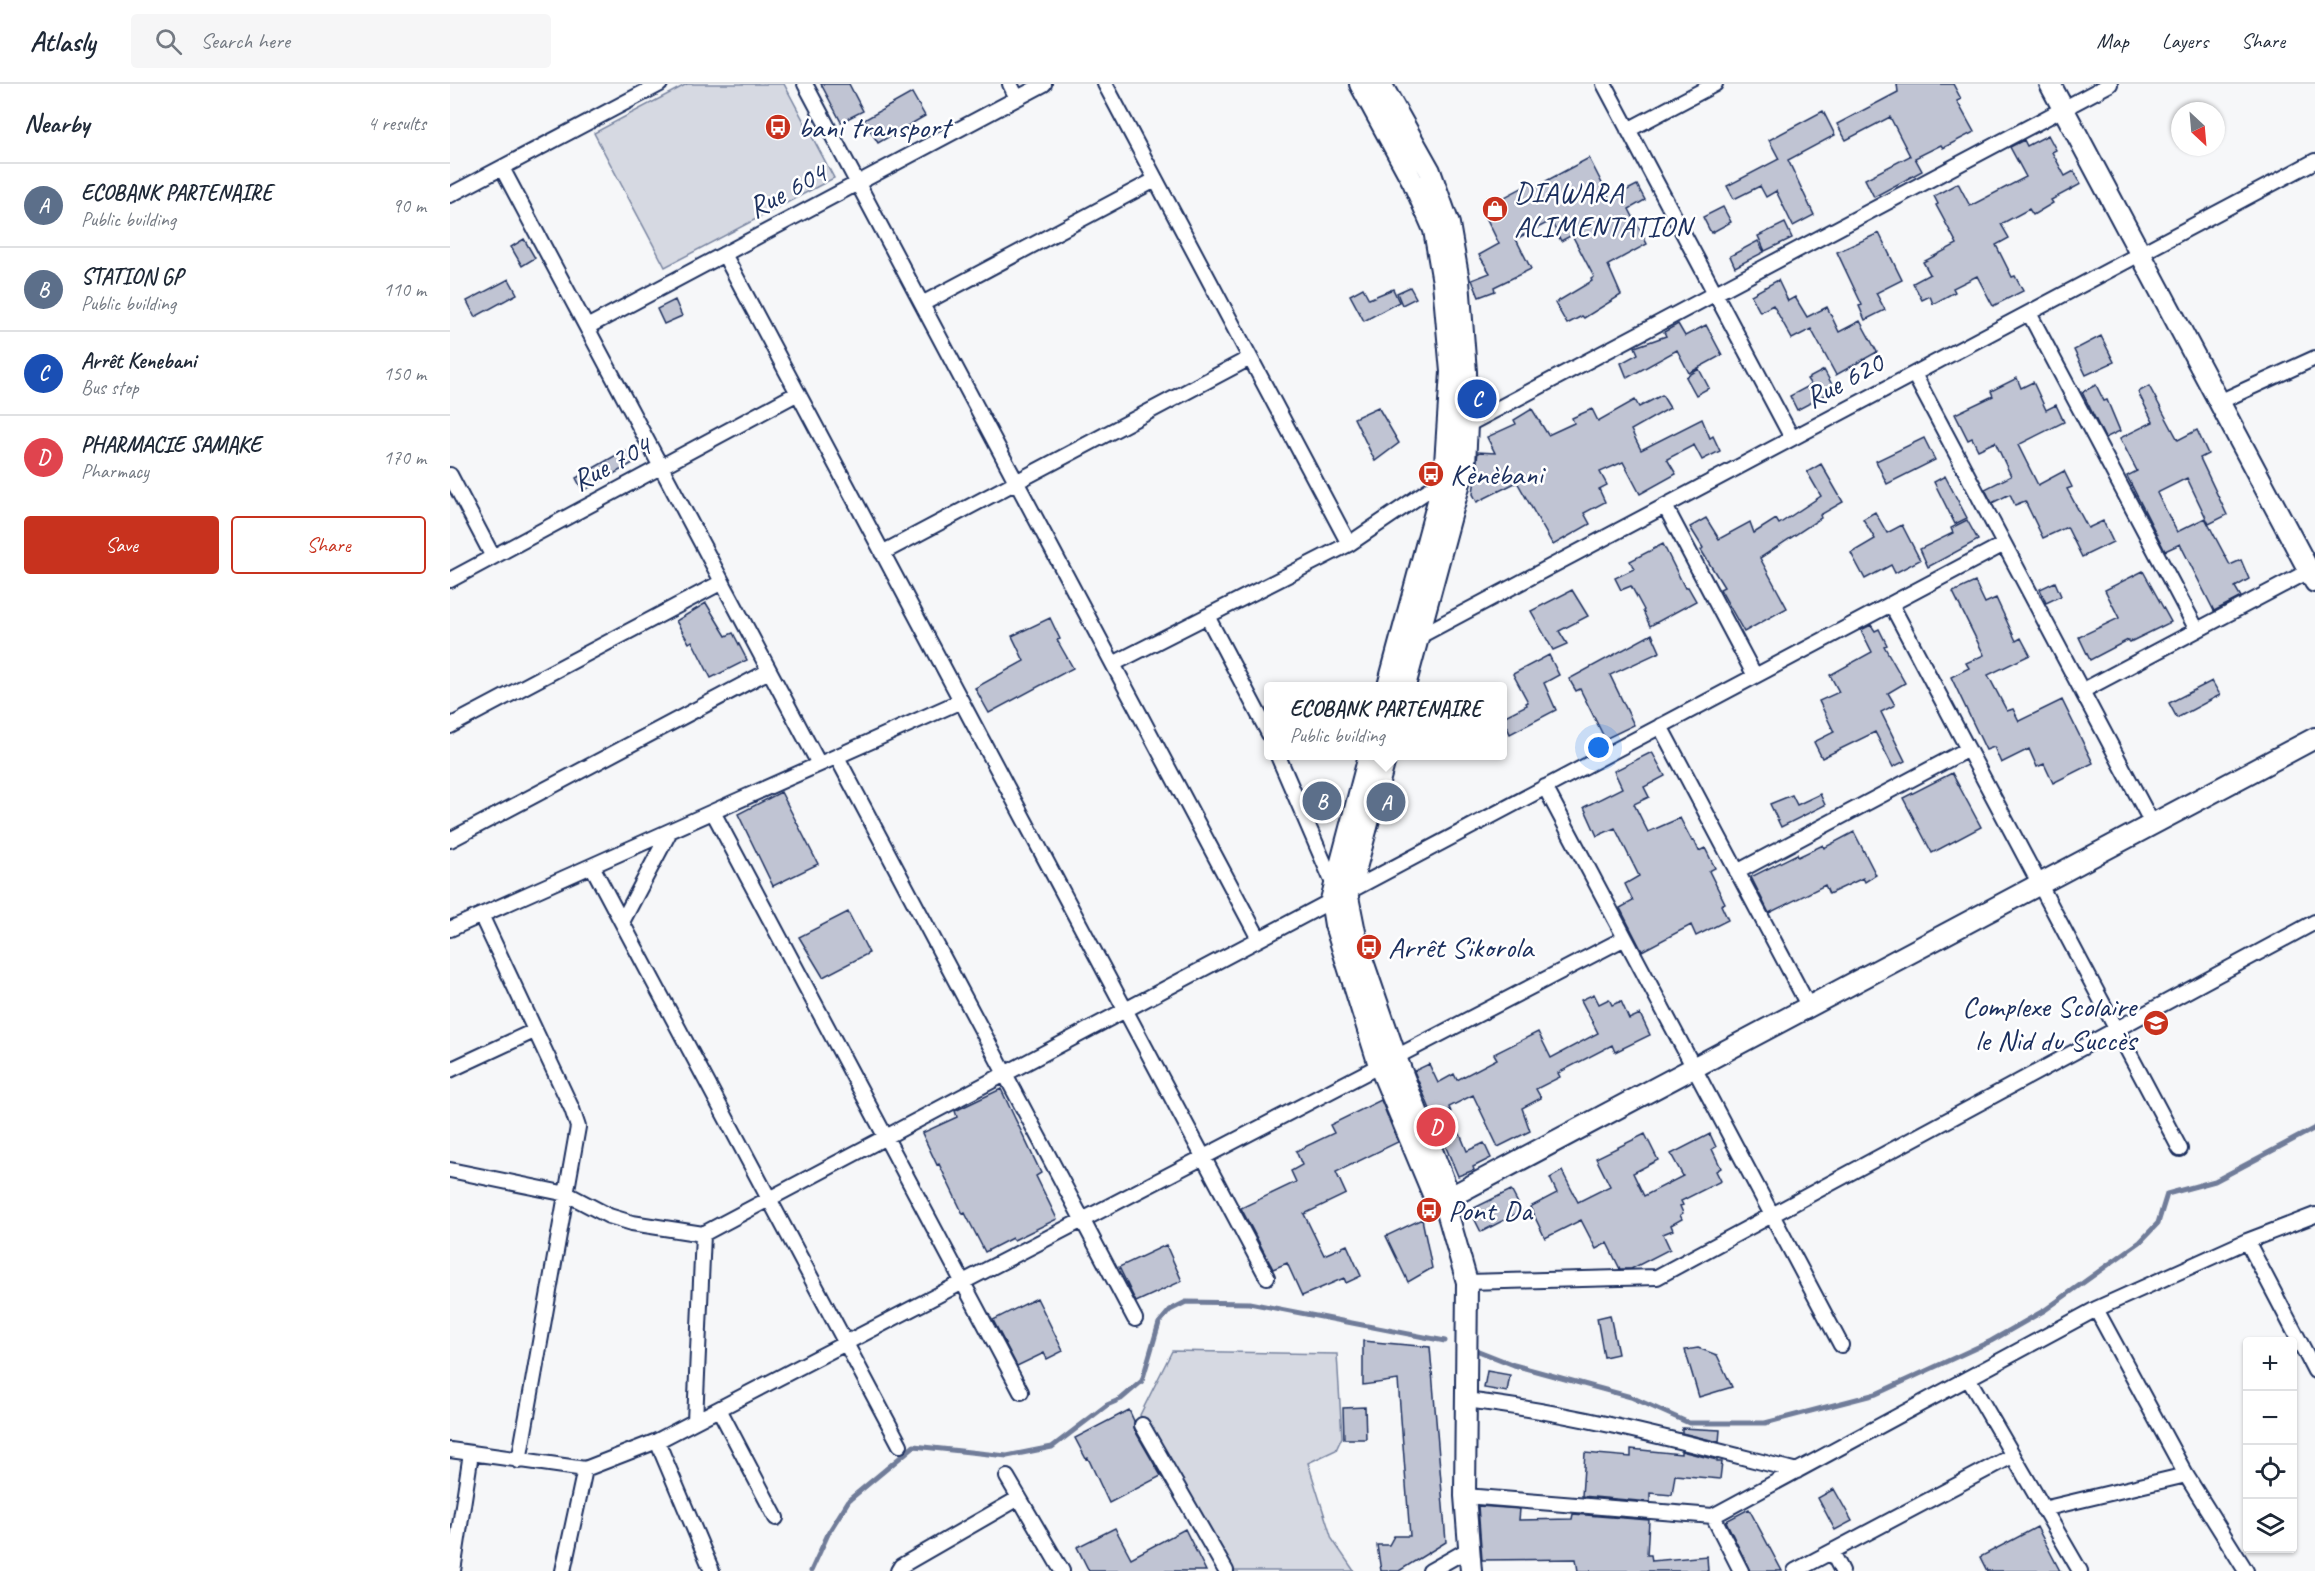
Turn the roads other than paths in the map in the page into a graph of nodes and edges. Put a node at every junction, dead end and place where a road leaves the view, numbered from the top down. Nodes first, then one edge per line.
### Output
1 (660, 84) edge
2 (805, 84) edge
3 (1010, 84) edge
4 (1044, 84) edge
5 (1105, 84) edge
6 (1360, 84) edge
7 (1381, 84) edge
8 (1604, 84) edge
9 (1715, 84) edge
10 (2050, 84) edge
11 (2110, 84) edge
12 (1017, 98) junction
13 (2063, 109) junction
14 (1628, 130) junction
15 (2315, 161) edge
16 (502, 168) junction
17 (1155, 180) junction
18 (858, 183) junction
19 (450, 195) edge
20 (724, 254) junction
21 (2140, 254) junction
22 (1715, 293) junction
23 (922, 304) junction
24 (2029, 313) junction
25 (587, 327) junction
26 (1250, 358) junction
27 (2315, 358) edge
28 (1914, 374) junction
29 (798, 393) junction
30 (2218, 402) junction
31 (1467, 425) junction
32 (1792, 438) junction
33 (1465, 464) junction
34 (661, 466) junction
35 (450, 475) edge
36 (1444, 479) junction
37 (1016, 482) junction
38 (1665, 506) junction
39 (1349, 544) junction
40 (2004, 544) junction
41 (882, 553) junction
42 (493, 556) junction
43 (2312, 576) edge
44 (450, 580) edge
45 (722, 582) junction
46 (1891, 604) junction
47 (1207, 616) junction
48 (2197, 630) junction
49 (1419, 636) junction
50 (1398, 647) junction
51 (1113, 664) junction
52 (769, 670) junction
53 (1755, 676) junction
54 (1389, 682) edge
55 (1406, 682) edge
56 (2082, 691) junction
57 (961, 701) junction
58 (1264, 724) edge
59 (450, 726) edge
60 (1660, 726) junction
61 (2315, 738) edge
62 (1968, 749) junction
63 (837, 757) junction
64 (1280, 760) edge
65 (1368, 760) edge
66 (1385, 760) edge
67 (819, 764) junction
68 (1545, 787) junction
69 (713, 812) junction
70 (2153, 825) junction
71 (670, 831) junction
72 (450, 840) edge
73 (592, 866) junction
74 (1737, 872) junction
75 (2040, 884) junction
76 (1338, 893) junction
77 (481, 915) junction
78 (622, 922) junction
79 (2315, 922) edge
80 (450, 929) edge
81 (1625, 938) junction
82 (1259, 939) junction
83 (1809, 1007) junction
84 (1125, 1010) junction
85 (2117, 1029) junction
86 (534, 1031) junction
87 (1388, 1061) junction
88 (1694, 1068) junction
89 (450, 1070) edge
90 (1005, 1074) junction
91 (886, 1137) junction
92 (2180, 1149) dead end
93 (1203, 1157) junction
94 (450, 1170) edge
95 (567, 1194) junction
96 (769, 1199) junction
97 (1444, 1201) junction
98 (1773, 1215) junction
99 (2315, 1215) edge
100 (1082, 1220) junction
101 (703, 1234) junction
102 (2247, 1241) junction
103 (1267, 1277) dead end
104 (963, 1282) junction
105 (1467, 1282) junction
106 (2096, 1309) junction
107 (1135, 1319) dead end
108 (846, 1343) junction
109 (1841, 1345) dead end
110 (2315, 1371) edge
111 (1968, 1378) junction
112 (1021, 1392) dead end
113 (1465, 1400) junction
114 (719, 1409) junction
115 (695, 1421) junction
116 (1142, 1425) dead end
117 (657, 1441) junction
118 (900, 1446) dead end
119 (450, 1450) edge
120 (471, 1453) junction
121 (2012, 1456) junction
122 (519, 1461) junction
123 (585, 1469) junction
124 (1797, 1470) junction
125 (2186, 1475) junction
126 (1007, 1477) dead end
127 (1465, 1496) junction
128 (1019, 1498) junction
129 (2043, 1509) junction
130 (1713, 1516) junction
131 (776, 1518) dead end
132 (455, 1522) edge
133 (1469, 1549) junction
134 (1832, 1552) junction
135 (453, 1571) edge
136 (563, 1571) edge
137 (712, 1571) edge
138 (898, 1571) edge
139 (1062, 1571) edge
140 (1226, 1571) edge
141 (1430, 1571) edge
142 (1471, 1571) edge
143 (1741, 1571) edge
144 (1795, 1571) edge
145 (1842, 1571) edge
146 (2080, 1571) edge
147 (2246, 1571) edge

1 - 16 street
2 - 18 street
3 - 12 street
4 - 12 street, Rue 604
5 - 17 street
6 - 36 main road
7 - 31 main road
8 - 14 street
9 - 14 street
10 - 13 main road
11 - 13 street
12 - 18 street, Rue 604
13 - 21 main road
13 - 22 street
14 - 22 street
15 - 21 street, Rue 620
16 - 19 street
16 - 25 street
17 - 23 street
17 - 26 street
18 - 20 street, Rue 604
18 - 23 street
20 - 25 street, Rue 604
20 - 29 street
21 - 24 street, Rue 620
21 - 30 main road
22 - 31 street
22 - 32 street
23 - 37 street
24 - 28 street, Rue 620
24 - 48 street
25 - 34 street
26 - 37 street
26 - 39 street
27 - 30 street
28 - 32 street, Rue 620
28 - 40 street
29 - 34 street, Rue 704
29 - 41 street
30 - 43 main road
31 - 33 main road
32 - 38 street, Rue 620
33 - 36 street
33 - 49 main road
34 - 42 street, Rue 704
34 - 45 street
35 - 42 street
36 - 39 street
36 - 50 main road
37 - 41 street
37 - 51 street
38 - 49 street, Rue 620
38 - 53 street
39 - 47 street
40 - 46 street
40 - 56 street
41 - 57 street
42 - 44 street, Rue 704
43 - 48 street
45 - 52 street
45 - 59 street
46 - 53 street
46 - 62 street
47 - 51 street
47 - 58 street
48 - 56 street
49 - 50 street, Rue 620
49 - 55 main road
50 - 54 main road
51 - 82 street
52 - 67 street
52 - 72 street
53 - 60 street
56 - 70 street
57 - 63 street
57 - 84 street
60 - 68 street
60 - 74 street
61 - 70 main road
62 - 74 street
62 - 75 street
63 - 67 street
63 - 90 street
64 - 76 street
65 - 76 main road
66 - 76 main road
67 - 69 street
68 - 76 street
68 - 81 street
69 - 71 street
69 - 91 street
70 - 75 main road
71 - 73 street
71 - 78 street
73 - 77 street
73 - 78 street
74 - 83 street
75 - 83 main road
75 - 85 street
76 - 82 street
76 - 87 main road
77 - 80 street
77 - 86 street
78 - 96 street
79 - 85 street
81 - 87 street
81 - 88 street
82 - 84 street
83 - 88 main road
84 - 90 street
84 - 93 street
85 - 92 street
85 - 98 street
86 - 89 street
86 - 95 street
87 - 93 street
87 - 97 main road
88 - 97 main road
88 - 98 street
90 - 91 street
90 - 100 street
91 - 96 street
91 - 104 street
93 - 100 street
93 - 103 street
94 - 95 street
95 - 101 street
95 - 122 street
96 - 101 street
96 - 108 street
97 - 105 main road
98 - 105 street
98 - 109 street
99 - 102 street
100 - 104 street
100 - 107 street
101 - 115 street
102 - 106 street
102 - 110 street
104 - 108 street
104 - 112 street
105 - 113 main road
106 - 111 street
106 - 125 street
108 - 114 street
108 - 118 street
111 - 121 street
111 - 124 street
113 - 124 street
113 - 127 main road
114 - 115 street
114 - 131 street
115 - 117 street
116 - 140 street
117 - 123 street
117 - 137 street
119 - 120 street
120 - 122 street
120 - 132 street
121 - 129 street
121 - 134 street
122 - 123 street
123 - 136 street
124 - 130 street
125 - 129 street
125 - 147 street
126 - 128 street
127 - 130 street
127 - 133 main road
128 - 138 street
128 - 139 street
129 - 146 street
130 - 143 street
132 - 135 street
133 - 141 street
133 - 142 main road
134 - 144 street
134 - 145 street

